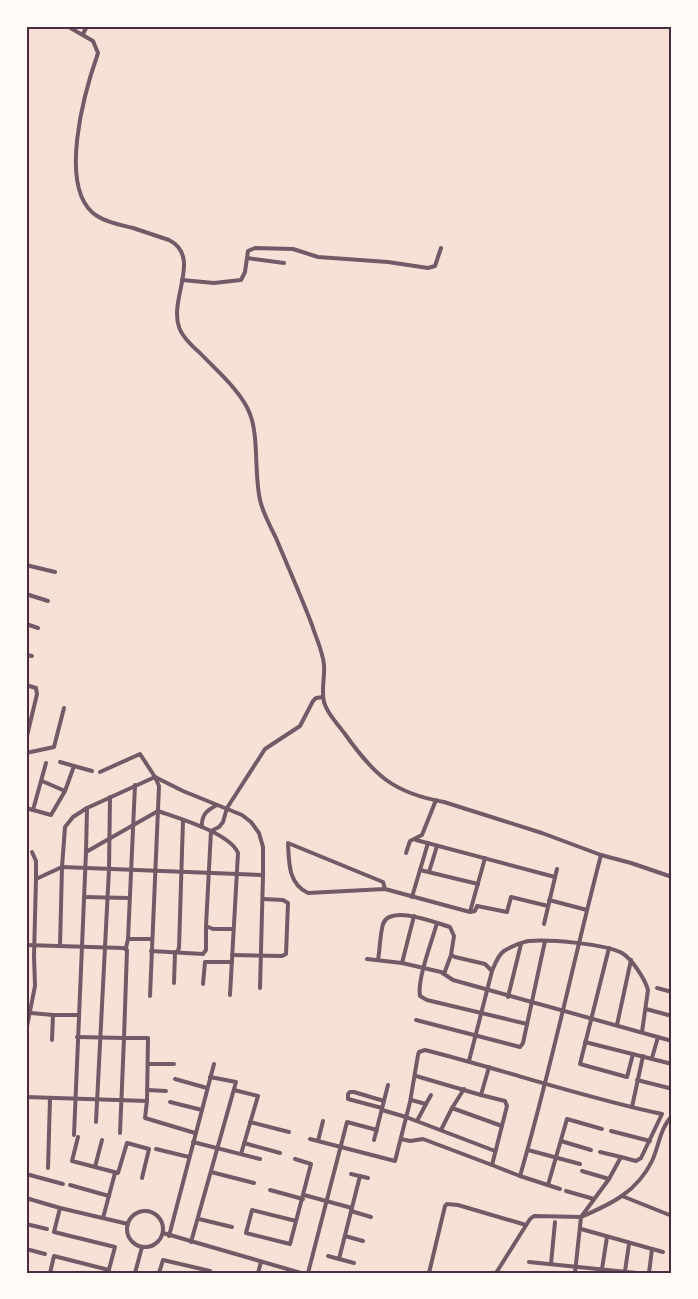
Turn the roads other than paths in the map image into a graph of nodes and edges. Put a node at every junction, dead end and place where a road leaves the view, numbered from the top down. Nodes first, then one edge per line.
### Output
1 (67, 26) edge
2 (87, 26) edge
3 (83, 34) junction
4 (440, 248) dead end
5 (247, 258) junction
6 (284, 264) dead end
7 (182, 280) junction
8 (26, 565) edge
9 (55, 572) dead end
10 (26, 594) edge
11 (48, 601) dead end
12 (26, 624) edge
13 (38, 628) dead end
14 (26, 655) edge
15 (32, 656) dead end
16 (26, 685) edge
17 (323, 697) junction
18 (64, 708) dead end
19 (26, 740) edge
20 (26, 754) edge
21 (60, 762) dead end
22 (46, 763) dead end
23 (74, 766) junction
24 (92, 771) dead end
25 (100, 772) dead end
26 (155, 777) junction
27 (42, 781) junction
28 (135, 786) junction
29 (65, 791) junction
30 (110, 797) junction
31 (436, 800) junction
32 (217, 805) junction
33 (26, 808) edge
34 (87, 808) junction
35 (227, 808) junction
36 (33, 810) junction
37 (158, 812) junction
38 (183, 820) junction
39 (132, 826) junction
40 (202, 827) junction
41 (211, 831) junction
42 (110, 840) junction
43 (416, 840) dead end
44 (428, 843) junction
45 (437, 846) junction
46 (32, 852) dead end
47 (86, 852) junction
48 (406, 853) dead end
49 (601, 856) junction
50 (485, 858) junction
51 (62, 867) junction
52 (86, 868) junction
53 (109, 869) junction
54 (557, 869) dead end
55 (420, 870) junction
56 (130, 871) junction
57 (155, 871) junction
58 (182, 872) junction
59 (209, 872) junction
60 (429, 872) junction
61 (236, 873) junction
62 (263, 875) junction
63 (555, 877) junction
64 (672, 877) edge
65 (373, 878) junction
66 (36, 879) junction
67 (478, 884) junction
68 (385, 889) junction
69 (369, 890) junction
70 (412, 896) junction
71 (84, 897) junction
72 (108, 897) junction
73 (129, 898) junction
74 (263, 899) junction
75 (549, 900) junction
76 (548, 906) junction
77 (586, 910) junction
78 (470, 912) junction
79 (414, 916) junction
80 (437, 923) junction
81 (544, 924) dead end
82 (206, 926) junction
83 (233, 929) junction
84 (128, 939) junction
85 (152, 939) junction
86 (545, 941) junction
87 (578, 943) junction
88 (521, 944) junction
89 (26, 946) edge
90 (34, 946) junction
91 (60, 946) junction
92 (81, 947) junction
93 (104, 948) junction
94 (126, 948) junction
95 (609, 948) junction
96 (152, 951) junction
97 (176, 952) junction
98 (232, 954) junction
99 (260, 955) junction
100 (451, 955) junction
101 (367, 959) dead end
102 (378, 960) junction
103 (631, 960) junction
104 (232, 962) junction
105 (402, 963) junction
106 (424, 968) junction
107 (492, 971) junction
108 (444, 974) junction
109 (174, 983) dead end
110 (203, 984) dead end
111 (260, 988) dead end
112 (657, 988) dead end
113 (488, 990) junction
114 (672, 992) edge
115 (230, 995) dead end
116 (150, 996) dead end
117 (508, 996) junction
118 (533, 1002) junction
119 (646, 1009) junction
120 (563, 1010) junction
121 (482, 1012) junction
122 (31, 1013) junction
123 (53, 1014) junction
124 (79, 1015) junction
125 (672, 1016) edge
126 (592, 1018) junction
127 (416, 1020) dead end
128 (527, 1024) junction
129 (617, 1025) junction
130 (642, 1032) junction
131 (476, 1036) junction
132 (78, 1037) junction
133 (658, 1037) junction
134 (100, 1038) junction
135 (124, 1038) junction
136 (52, 1040) dead end
137 (672, 1041) edge
138 (585, 1042) junction
139 (633, 1054) junction
140 (643, 1056) junction
141 (652, 1058) junction
142 (469, 1061) junction
143 (26, 1063) edge
144 (148, 1064) junction
145 (174, 1064) dead end
146 (214, 1064) dead end
147 (672, 1064) edge
148 (489, 1067) junction
149 (416, 1076) junction
150 (210, 1077) junction
151 (175, 1079) dead end
152 (637, 1080) junction
153 (546, 1083) junction
154 (388, 1085) dead end
155 (208, 1088) junction
156 (464, 1088) junction
157 (669, 1088) dead end
158 (147, 1090) junction
159 (234, 1090) junction
160 (166, 1091) dead end
161 (431, 1095) dead end
162 (481, 1095) junction
163 (26, 1097) edge
164 (50, 1098) junction
165 (75, 1099) junction
166 (97, 1099) junction
167 (121, 1100) junction
168 (411, 1100) junction
169 (147, 1101) junction
170 (384, 1101) junction
171 (170, 1102) dead end
172 (426, 1104) junction
173 (632, 1107) junction
174 (452, 1108) junction
175 (382, 1109) junction
176 (202, 1110) junction
177 (672, 1116) edge
178 (406, 1117) junction
179 (323, 1121) dead end
180 (417, 1121) junction
181 (96, 1122) dead end
182 (250, 1122) junction
183 (502, 1126) junction
184 (602, 1128) dead end
185 (377, 1130) junction
186 (441, 1130) junction
187 (611, 1131) dead end
188 (290, 1132) dead end
189 (120, 1133) dead end
190 (195, 1133) junction
191 (310, 1139) dead end
192 (400, 1139) junction
193 (102, 1140) dead end
194 (374, 1140) dead end
195 (318, 1141) junction
196 (561, 1141) junction
197 (650, 1141) junction
198 (193, 1142) junction
199 (244, 1143) junction
200 (341, 1147) junction
201 (218, 1148) junction
202 (156, 1149) dead end
203 (528, 1150) junction
204 (591, 1150) dead end
205 (495, 1151) junction
206 (600, 1152) dead end
207 (280, 1153) dead end
208 (241, 1154) junction
209 (189, 1157) junction
210 (622, 1157) junction
211 (556, 1158) junction
212 (260, 1159) dead end
213 (294, 1159) dead end
214 (580, 1164) dead end
215 (492, 1165) junction
216 (94, 1167) junction
217 (48, 1168) dead end
218 (582, 1171) dead end
219 (115, 1172) junction
220 (211, 1172) junction
221 (26, 1174) edge
222 (351, 1174) dead end
223 (360, 1176) junction
224 (520, 1176) junction
225 (142, 1178) dead end
226 (368, 1178) dead end
227 (609, 1179) junction
228 (254, 1183) dead end
229 (63, 1184) dead end
230 (70, 1185) dead end
231 (548, 1185) junction
232 (560, 1189) dead end
233 (270, 1190) dead end
234 (566, 1191) dead end
235 (109, 1196) junction
236 (622, 1196) junction
237 (303, 1197) junction
238 (26, 1198) edge
239 (594, 1199) junction
240 (327, 1201) junction
241 (60, 1208) junction
242 (352, 1210) junction
243 (672, 1216) edge
244 (372, 1217) dead end
245 (581, 1217) junction
246 (103, 1218) junction
247 (199, 1219) junction
248 (296, 1221) junction
249 (555, 1222) dead end
250 (26, 1224) edge
251 (128, 1224) junction
252 (526, 1225) junction
253 (232, 1227) dead end
254 (580, 1229) junction
255 (47, 1230) dead end
256 (163, 1234) junction
257 (170, 1236) junction
258 (345, 1236) junction
259 (607, 1237) junction
260 (363, 1241) dead end
261 (191, 1242) junction
262 (629, 1244) junction
263 (142, 1247) junction
264 (26, 1249) edge
265 (652, 1250) junction
266 (663, 1252) dead end
267 (45, 1254) dead end
268 (328, 1256) dead end
269 (339, 1259) junction
270 (261, 1262) junction
271 (529, 1262) dead end
272 (354, 1263) dead end
273 (551, 1264) junction
274 (576, 1266) junction
275 (602, 1269) junction
276 (109, 1271) edge
277 (210, 1271) dead end
278 (625, 1272) junction
279 (50, 1273) edge
280 (135, 1273) edge
281 (159, 1273) edge
282 (258, 1273) edge
283 (302, 1273) edge
284 (308, 1273) edge
285 (429, 1273) edge
286 (496, 1273) edge
287 (575, 1273) edge
288 (637, 1273) edge
289 (649, 1273) edge

1 - 3 street
2 - 3 street
3 - 7 street
4 - 5 street
5 - 6 street
5 - 7 street
7 - 17 street
8 - 9 street
10 - 11 street
12 - 13 street
14 - 15 street
16 - 19 street
17 - 31 street
17 - 35 street
18 - 20 street
21 - 23 street
22 - 27 street
23 - 24 street
23 - 29 street
25 - 26 street
26 - 28 street
26 - 32 street
26 - 37 street
27 - 29 street
27 - 36 street
28 - 30 street
28 - 39 street
29 - 36 street
30 - 34 street
30 - 42 street
31 - 48 street
31 - 49 street
32 - 35 street
32 - 40 street
33 - 36 street
34 - 47 street
34 - 51 street
35 - 41 street
35 - 62 street
37 - 38 street
37 - 39 street
37 - 57 street
38 - 40 street
38 - 58 street
39 - 42 street
39 - 56 street
40 - 41 street
41 - 59 street
41 - 61 street
42 - 47 street
42 - 53 street
43 - 44 street
44 - 45 street
44 - 55 street
45 - 50 street
45 - 60 street
46 - 66 street
47 - 52 street
49 - 64 street
49 - 77 street
50 - 63 street
50 - 67 street
51 - 52 street
51 - 66 street
51 - 91 street
52 - 53 street
52 - 71 street
53 - 56 street
53 - 72 street
54 - 63 street
55 - 60 street
55 - 70 street
56 - 57 street
56 - 73 street
57 - 58 street
57 - 85 street
58 - 59 street
58 - 97 street
59 - 61 street
59 - 82 street
60 - 67 street
61 - 62 street
61 - 83 street
62 - 74 street
63 - 75 street
65 - 68 street
65 - 69 street
65 - 69 street
66 - 90 street
67 - 78 street
68 - 69 street
68 - 70 street
70 - 78 street
71 - 72 street
71 - 92 street
72 - 73 street
72 - 93 street
73 - 84 street
74 - 99 street
74 - 99 street
75 - 76 street
75 - 77 street
76 - 78 street
76 - 81 street
77 - 87 street
79 - 80 street
79 - 102 street
79 - 105 street
80 - 100 street
80 - 106 street
82 - 83 street
82 - 97 street
83 - 98 street
84 - 85 street
84 - 94 street
85 - 96 street
86 - 87 street
86 - 88 street
86 - 118 street
87 - 95 street
87 - 120 street
88 - 107 street
88 - 117 street
89 - 90 street
90 - 91 street
90 - 122 street
91 - 92 street
92 - 93 street
92 - 124 street
93 - 94 street
93 - 134 street
94 - 135 street
95 - 103 street
95 - 126 street
96 - 97 street
96 - 116 street
97 - 109 street
98 - 99 street
98 - 104 street
99 - 111 street
100 - 107 street
100 - 108 street
101 - 102 street
102 - 105 street
103 - 119 street
103 - 129 street
104 - 110 street
104 - 115 street
105 - 106 street
106 - 108 street
106 - 121 street
107 - 113 street
108 - 113 street
112 - 114 street
113 - 117 street
113 - 121 street
117 - 118 street
118 - 120 street
118 - 128 street
119 - 125 street
119 - 130 street
120 - 126 street
120 - 153 street
121 - 128 street
121 - 131 street
122 - 123 street
122 - 143 street
123 - 124 street
123 - 136 street
124 - 132 street
126 - 129 street
126 - 138 street
127 - 131 street
128 - 131 street
129 - 130 street
130 - 133 street
131 - 142 street
132 - 134 street
132 - 165 street
133 - 137 street
133 - 141 street
134 - 135 street
134 - 166 street
135 - 144 street
135 - 167 street
138 - 139 street
138 - 139 street
139 - 140 street
140 - 141 street
140 - 152 street
141 - 147 street
142 - 148 street
142 - 149 street
144 - 145 street
144 - 158 street
146 - 150 street
148 - 153 street
148 - 162 street
149 - 156 street
149 - 168 street
150 - 155 street
150 - 159 street
151 - 155 street
152 - 157 street
152 - 173 street
153 - 173 street
153 - 203 street
154 - 170 street
155 - 176 street
156 - 162 street
156 - 174 street
158 - 160 street
158 - 169 street
159 - 182 street
159 - 201 street
161 - 172 street
162 - 183 street
163 - 164 street
164 - 165 street
164 - 217 street
165 - 166 street
165 - 216 street
166 - 167 street
166 - 181 street
167 - 169 street
167 - 189 street
168 - 172 street
168 - 178 street
169 - 190 street
170 - 175 street
170 - 175 street
171 - 176 street
172 - 180 street
173 - 197 street
174 - 183 street
174 - 186 street
175 - 178 street
175 - 185 street
176 - 190 street
177 - 236 street
178 - 180 street
178 - 192 street
179 - 195 street
180 - 186 street
182 - 188 street
182 - 199 street
183 - 205 street
184 - 196 street
185 - 194 street
185 - 200 street
186 - 205 street
187 - 197 street
190 - 198 street
191 - 195 street
192 - 200 street
192 - 215 street
193 - 216 street
195 - 200 street
196 - 204 street
196 - 211 street
197 - 210 street
198 - 201 street
198 - 209 street
199 - 207 street
199 - 208 street
200 - 240 street
201 - 208 street
201 - 220 street
202 - 209 street
203 - 211 street
203 - 224 street
205 - 215 street
206 - 210 street
208 - 212 street
209 - 257 street
210 - 227 street
211 - 214 street
211 - 231 street
213 - 237 street
215 - 224 street
216 - 219 street
218 - 227 street
219 - 225 street
219 - 235 street
220 - 228 street
220 - 247 street
221 - 229 street
222 - 223 street
223 - 226 street
223 - 242 street
224 - 231 street
227 - 239 street
230 - 235 street
231 - 232 street
233 - 237 street
234 - 239 street
235 - 246 street
236 - 243 street
236 - 245 street
237 - 240 street
237 - 248 street
238 - 241 street
239 - 245 street
240 - 242 street
240 - 284 street
241 - 246 street
241 - 276 street
242 - 244 street
242 - 258 street
245 - 252 street
245 - 254 street
246 - 251 street
247 - 253 street
247 - 261 street
248 - 248 street
249 - 273 street
250 - 255 street
251 - 256 street
251 - 263 street
252 - 285 street
252 - 286 street
254 - 259 street
254 - 274 street
256 - 257 street
256 - 263 street
257 - 261 street
258 - 260 street
258 - 269 street
259 - 262 street
259 - 275 street
261 - 270 street
262 - 265 street
262 - 278 street
263 - 280 street
264 - 267 street
265 - 266 street
265 - 289 street
268 - 269 street
269 - 272 street
270 - 282 street
270 - 283 street
271 - 273 street
273 - 274 street
274 - 275 street
274 - 287 street
275 - 278 street
276 - 279 street
277 - 281 street
278 - 288 street

